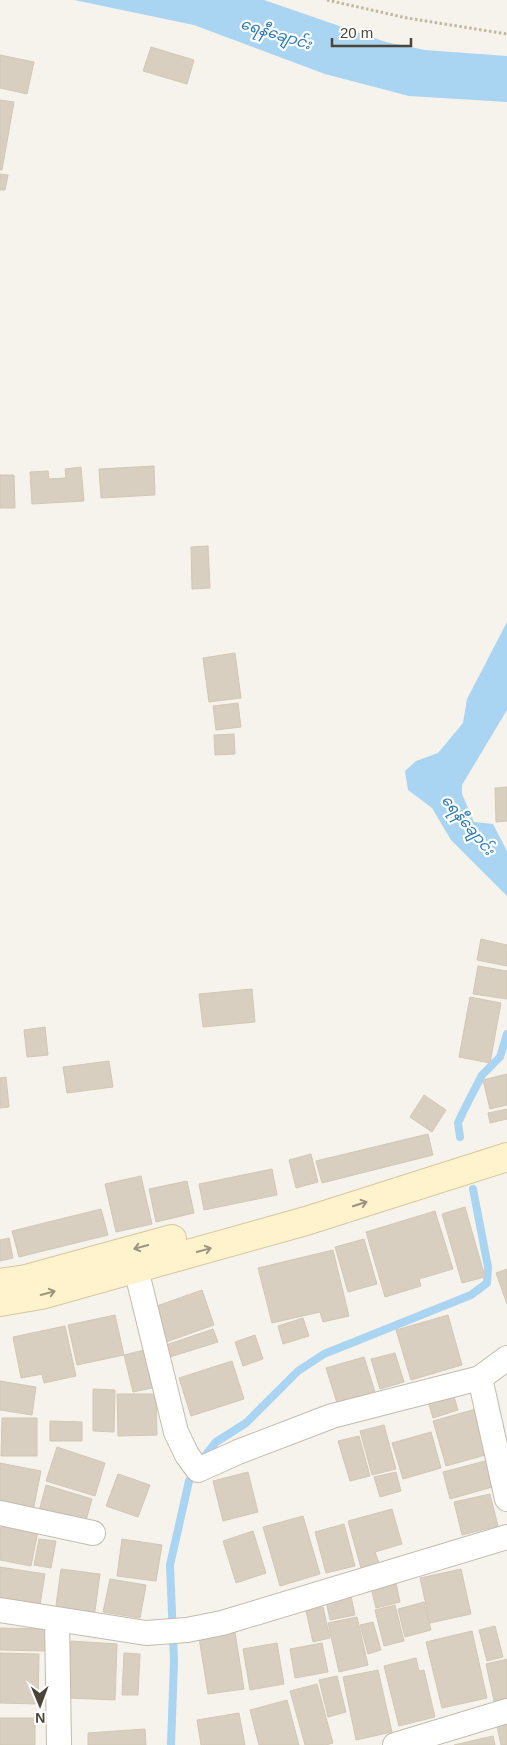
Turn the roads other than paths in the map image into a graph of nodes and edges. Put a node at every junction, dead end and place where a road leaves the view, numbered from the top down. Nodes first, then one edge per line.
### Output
1 (507, 1140) edge
2 (507, 1157) edge
3 (136, 1269) junction
4 (0, 1284) edge
5 (0, 1302) edge
6 (507, 1358) edge
7 (480, 1378) junction
8 (507, 1498) edge
9 (0, 1513) edge
10 (93, 1532) dead end
11 (507, 1537) edge
12 (0, 1610) edge
13 (57, 1620) junction
14 (507, 1711) edge
15 (59, 1745) edge
16 (395, 1745) edge

1 -> 4 street
3 -> 2 street
5 -> 3 street
3 - 7 street
6 - 7 street
7 - 8 street
9 - 10 street
11 - 13 street
12 - 13 street
13 - 15 street
14 - 16 street

